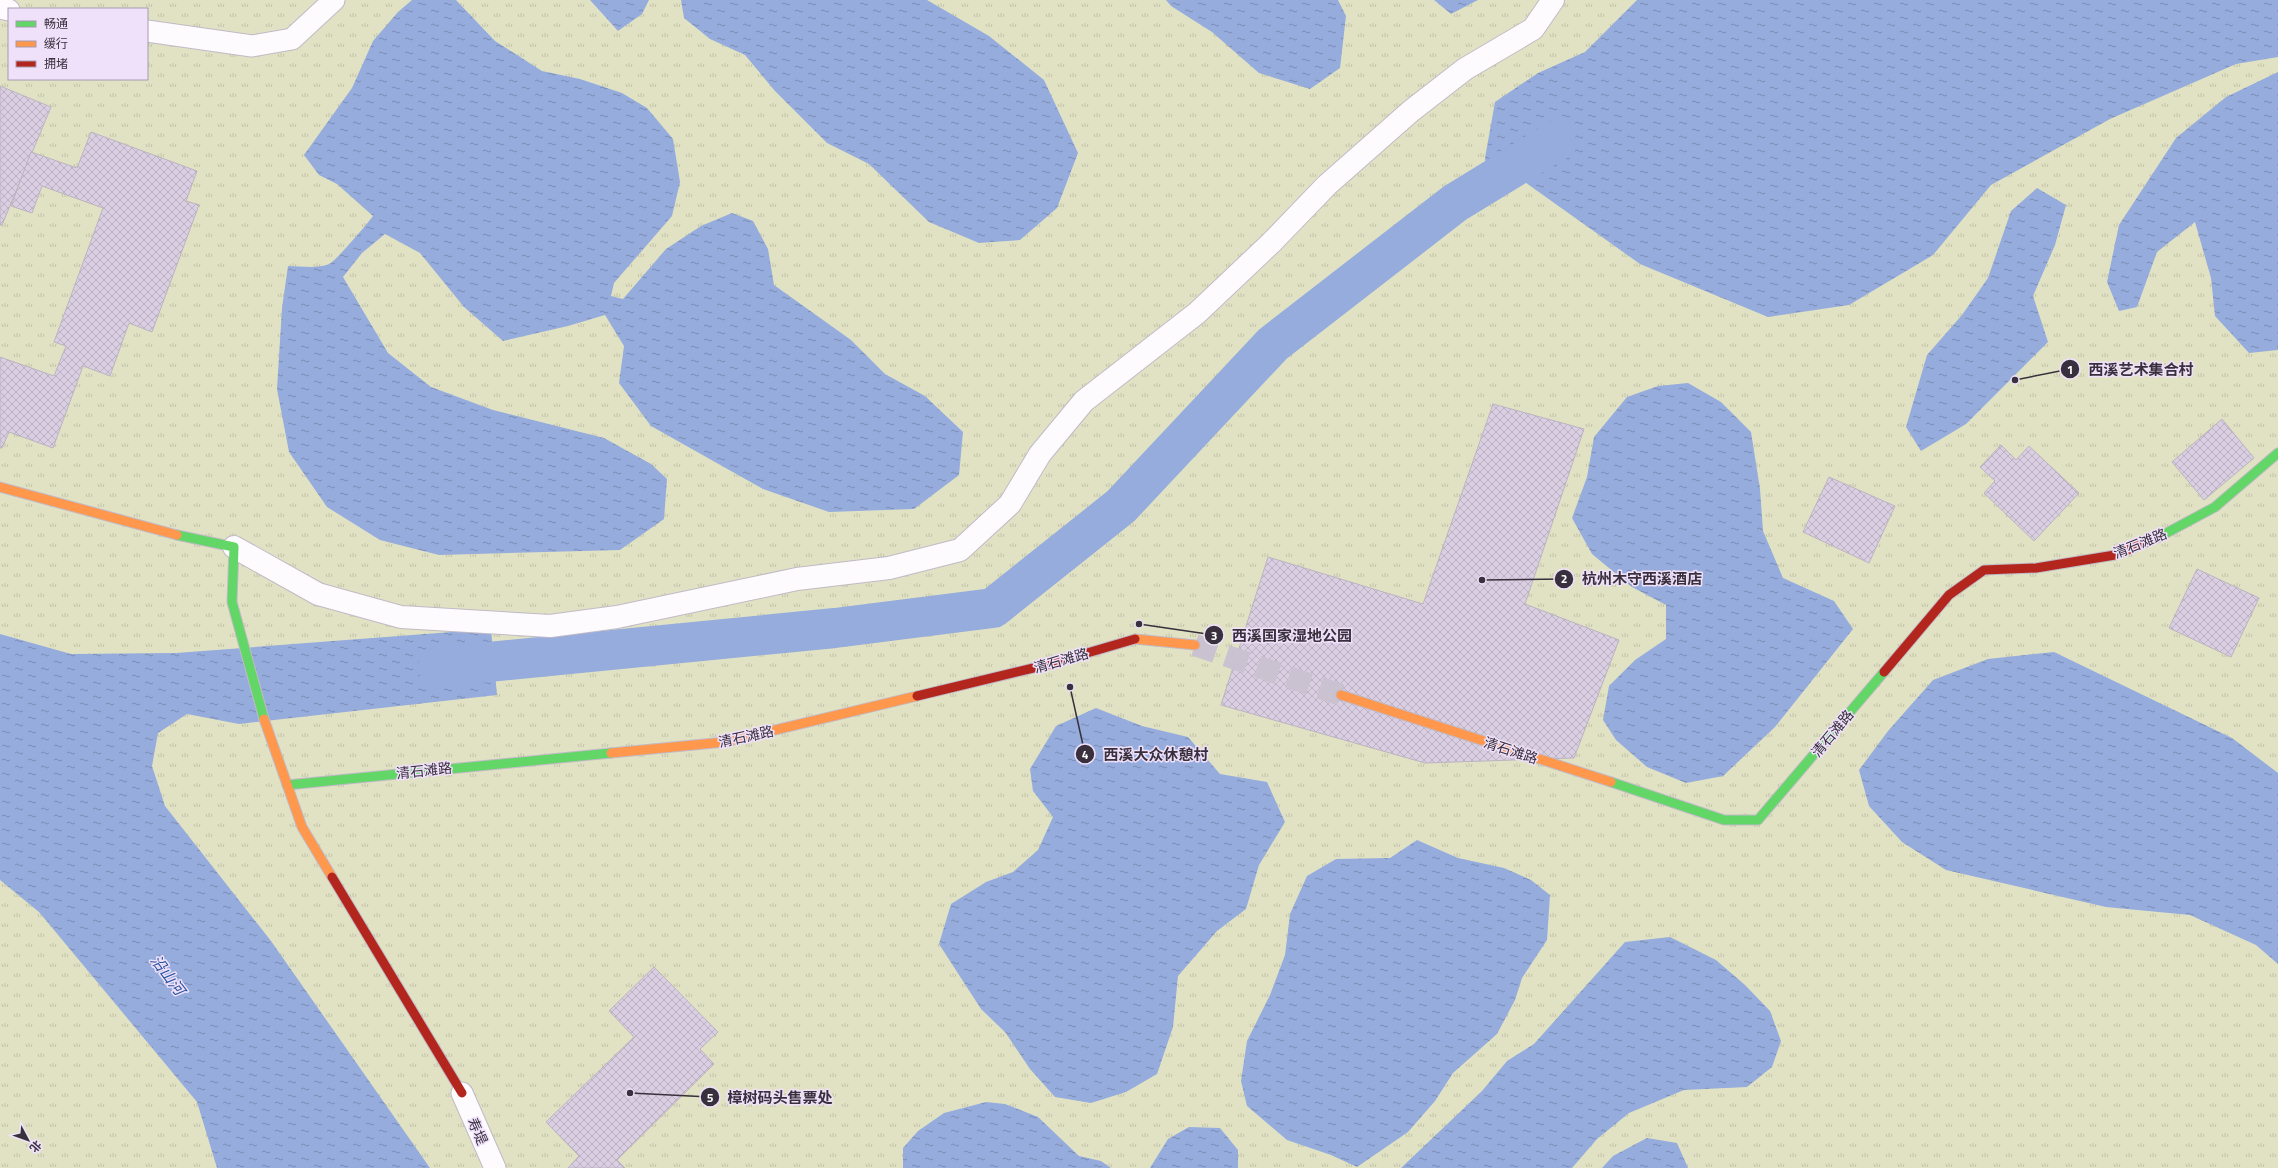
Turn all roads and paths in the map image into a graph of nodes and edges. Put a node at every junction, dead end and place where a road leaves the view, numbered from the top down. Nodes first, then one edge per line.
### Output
1 (334, 0) edge
2 (1553, 0) edge
3 (148, 31) edge
4 (2278, 453) edge
5 (0, 487) edge
6 (234, 547) junction
7 (1195, 645) tunnel mouth
8 (1341, 695) tunnel mouth
9 (287, 785) junction
10 (462, 1093) joint
11 (495, 1168) edge

1 - 3 lane
2 - 6 street
4 - 8 street, 清石滩路
5 - 6 street
6 - 9 street
7 - 9 street, 清石滩路
9 - 10 street
10 - 11 lane, 寿堤

